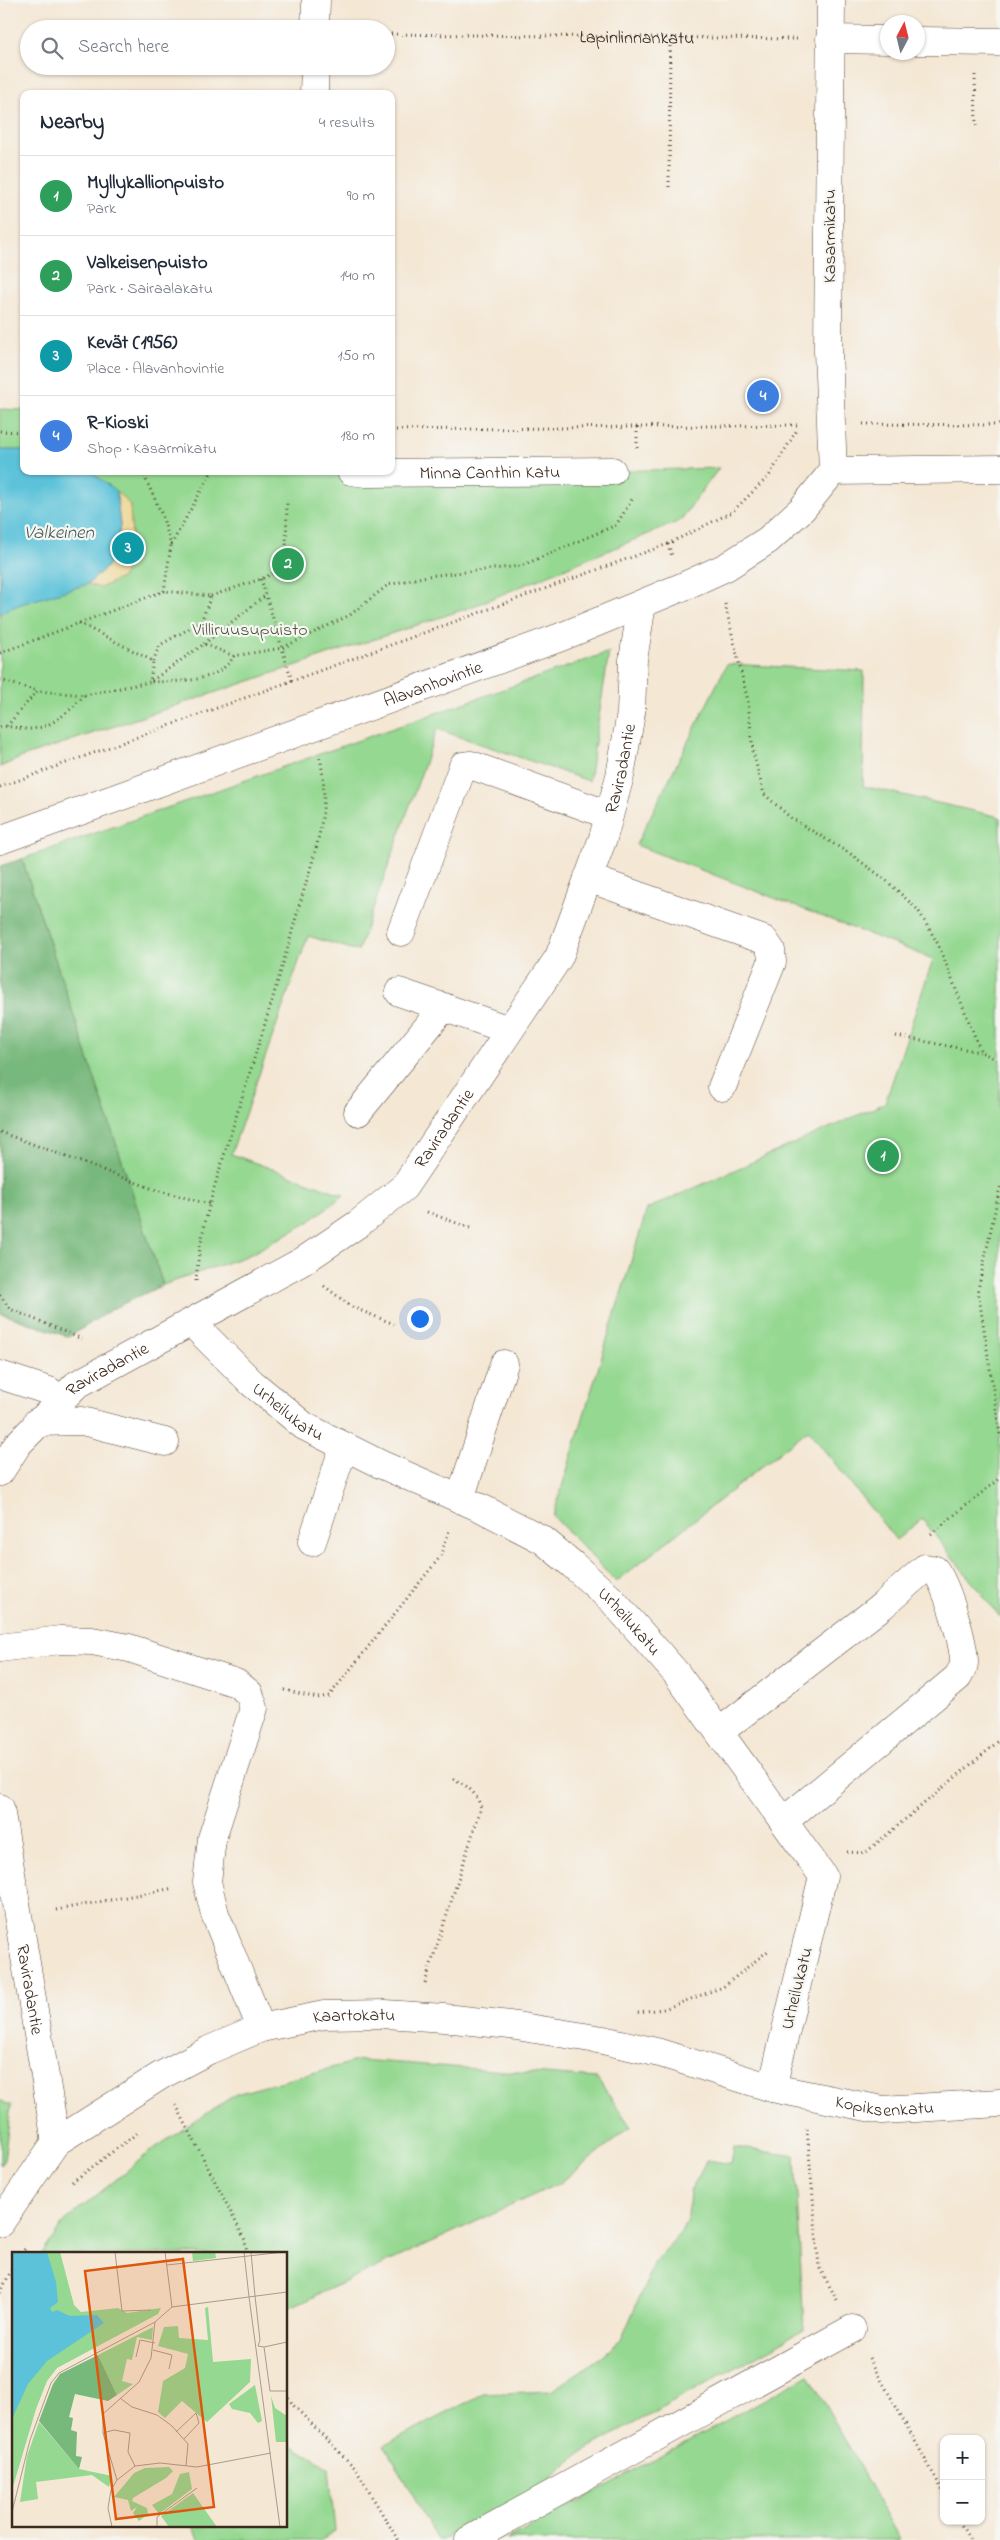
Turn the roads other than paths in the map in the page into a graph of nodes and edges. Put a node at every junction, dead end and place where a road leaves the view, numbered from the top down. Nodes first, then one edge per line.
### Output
1 (316, 0) edge
2 (830, 0) edge
3 (315, 20) edge
4 (830, 39) junction
5 (880, 40) edge
6 (925, 40) edge
7 (987, 41) edge
8 (315, 75) edge
9 (314, 90) edge
10 (1000, 469) edge
11 (612, 471) dead end
12 (832, 471) junction
13 (395, 472) edge
14 (642, 604) junction
15 (609, 815) junction
16 (0, 840) edge
17 (588, 878) junction
18 (401, 932) dead end
19 (399, 992) dead end
20 (444, 1007) junction
21 (509, 1030) junction
22 (722, 1087) dead end
23 (358, 1112) dead end
24 (192, 1323) junction
25 (504, 1364) dead end
26 (0, 1375) edge
27 (60, 1400) junction
28 (37, 1422) junction
29 (165, 1442) dead end
30 (344, 1446) junction
31 (1, 1469) edge
32 (460, 1499) junction
33 (312, 1542) dead end
34 (0, 1648) edge
35 (719, 1732) junction
36 (0, 1808) edge
37 (784, 1821) junction
38 (261, 2028) junction
39 (772, 2088) junction
40 (1000, 2103) edge
41 (56, 2142) junction
42 (0, 2223) edge
43 (852, 2329) dead end
44 (469, 2540) edge

1 - 3 street
2 - 4 street, Kasarmikatu
4 - 5 street
4 - 12 street, Kasarmikatu
6 - 7 street
8 - 9 street
10 - 12 street
11 - 13 street, Minna Canthin Katu
12 - 14 street, Alavanhovintie
14 - 15 street, Raviradantie
14 - 16 street, Alavanhovintie
15 - 17 street, Raviradantie
15 - 18 street
17 - 21 street, Raviradantie
17 - 22 street
19 - 20 street
20 - 21 street
20 - 23 street
21 - 24 street, Raviradantie
24 - 27 street, Raviradantie
24 - 30 street, Urheilukatu
25 - 32 street
26 - 27 street
27 - 28 street, Raviradantie
28 - 29 street
28 - 31 street, Raviradantie
30 - 32 street, Urheilukatu
30 - 33 street
32 - 35 street, Urheilukatu
34 - 38 street
35 - 37 street, Urheilukatu
35 - 37 street
36 - 41 street, Raviradantie
37 - 39 street, Urheilukatu
38 - 39 street, Kaartokatu
38 - 41 street, Kaartokatu
39 - 40 street, Kopiksenkatu
41 - 42 street, Kaartokatu
43 - 44 street

